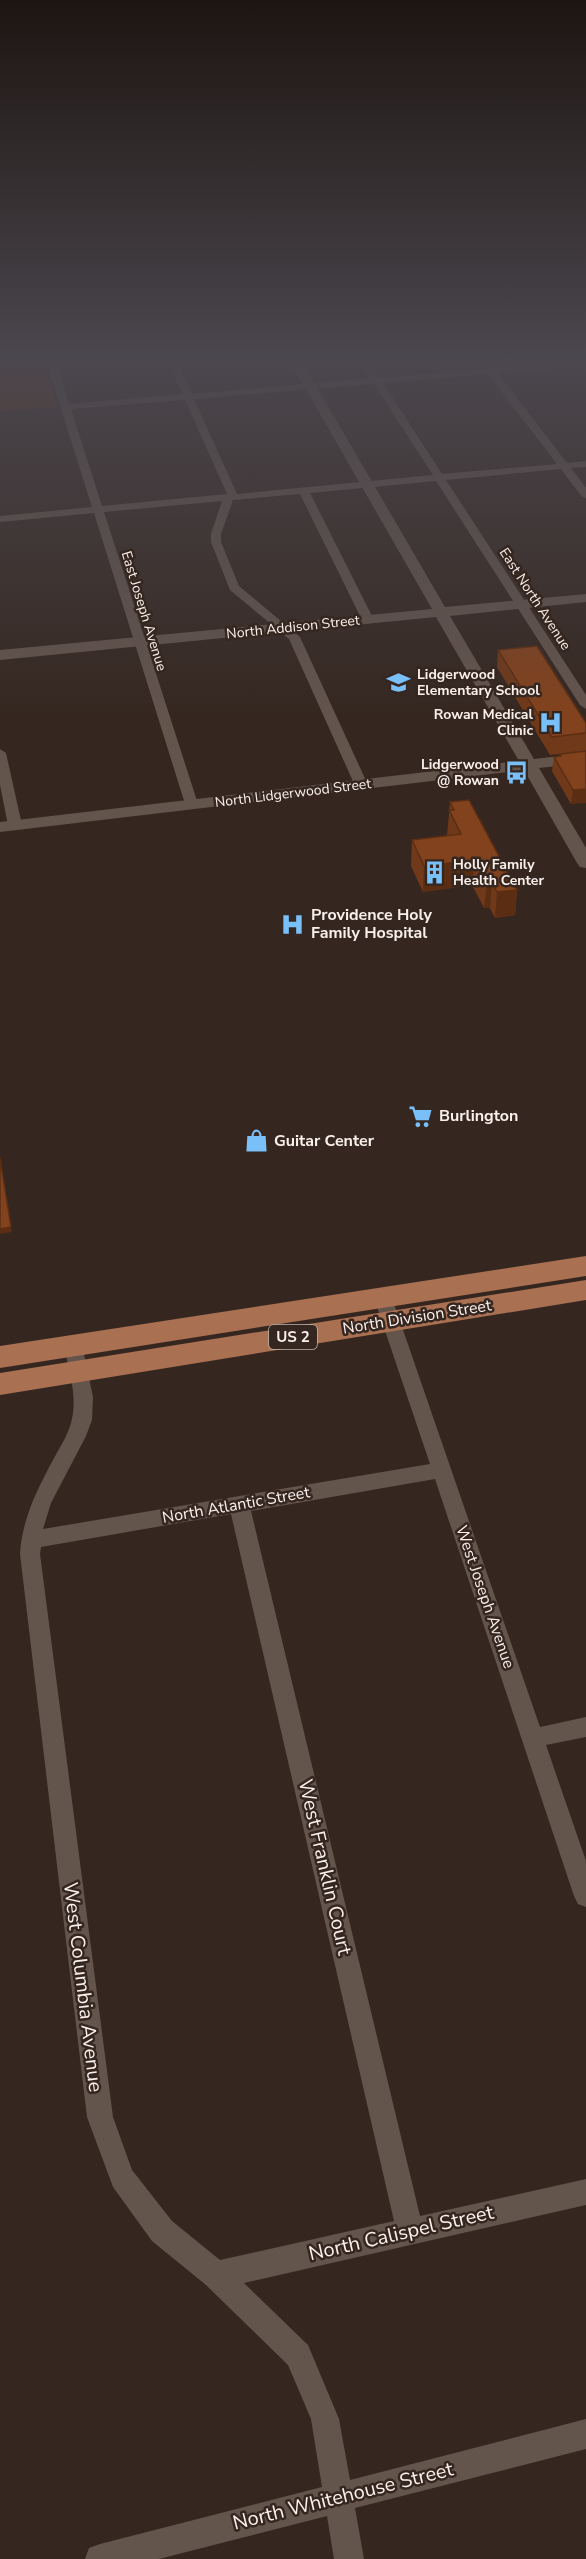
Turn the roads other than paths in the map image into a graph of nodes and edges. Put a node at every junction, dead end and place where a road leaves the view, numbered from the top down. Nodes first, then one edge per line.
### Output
1 (88, 477) edge
2 (223, 477) edge
3 (363, 477) edge
4 (446, 477) edge
5 (572, 477) edge
6 (440, 478) junction
7 (367, 484) junction
8 (303, 490) junction
9 (586, 495) edge
10 (231, 497) junction
11 (98, 509) junction
12 (0, 519) edge
13 (586, 598) edge
14 (521, 605) junction
15 (440, 613) junction
16 (368, 620) junction
17 (285, 628) junction
18 (138, 643) junction
19 (0, 656) edge
20 (586, 705) edge
21 (0, 753) edge
22 (586, 758) edge
23 (529, 765) junction
24 (361, 785) junction
25 (190, 804) junction
26 (7, 826) edge
27 (586, 862) edge
28 (586, 1266) edge
29 (586, 1290) edge
30 (386, 1310) junction
31 (0, 1357) edge
32 (76, 1359) junction
33 (0, 1384) edge
34 (442, 1470) junction
35 (239, 1504) junction
36 (30, 1540) junction
37 (586, 1727) edge
38 (533, 1738) junction
39 (586, 1896) edge
40 (586, 2192) edge
41 (410, 2230) junction
42 (216, 2275) junction
43 (586, 2434) edge
44 (338, 2497) junction
45 (100, 2559) edge
46 (349, 2559) edge

1 - 11 street, East Joseph Avenue
2 - 10 street
3 - 7 street
4 - 6 street
5 - 9 street
6 - 7 street
6 - 14 street, East North Avenue
7 - 8 street
7 - 15 street
8 - 10 street
8 - 16 street
10 - 11 street
10 - 17 street
11 - 12 street
11 - 18 street, East Joseph Avenue
13 - 14 street, North Addison Street
14 - 15 street, North Addison Street
14 - 20 street, East North Avenue
15 - 16 street, North Addison Street
15 - 23 street
16 - 17 street, North Addison Street
17 - 18 street, North Addison Street
17 - 24 street
18 - 19 street, North Addison Street
18 - 25 street, East Joseph Avenue
21 - 26 street
22 - 23 street, North Lidgerwood Street
23 - 24 street, North Lidgerwood Street
23 - 27 street
24 - 25 street, North Lidgerwood Street
25 - 26 street, North Lidgerwood Street
28 - 30 main road, North Division Street / US 2
29 - 30 main road, North Division Street / US 2
30 - 32 main road, North Division Street / US 2
30 - 34 street, West Joseph Avenue
31 - 32 main road, North Division Street / US 2
32 - 33 main road, North Division Street / US 2
32 - 36 street, West Columbia Avenue
34 - 35 street, North Atlantic Street
34 - 38 street, West Joseph Avenue
35 - 36 street, North Atlantic Street
35 - 41 street, West Franklin Court
36 - 42 street, West Columbia Avenue
37 - 38 street
38 - 39 street, West Joseph Avenue
40 - 41 street, North Calispel Street
41 - 42 street, North Calispel Street
42 - 44 street, West Columbia Avenue
43 - 44 street, North Whitehouse Street
44 - 45 street, North Whitehouse Street
44 - 46 street, West Columbia Avenue

